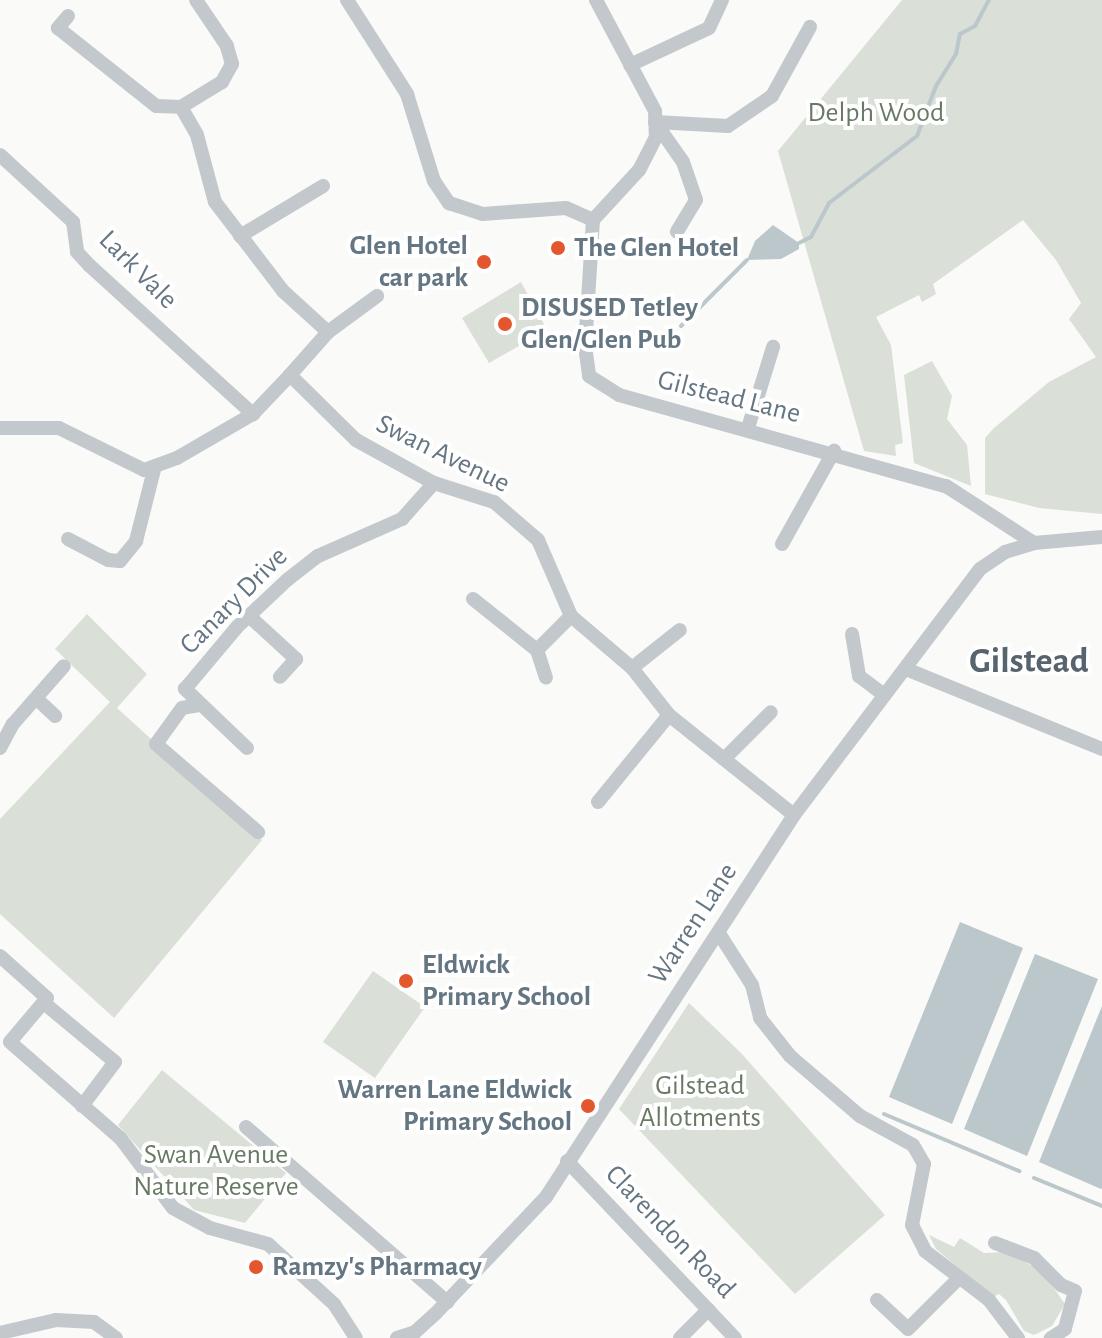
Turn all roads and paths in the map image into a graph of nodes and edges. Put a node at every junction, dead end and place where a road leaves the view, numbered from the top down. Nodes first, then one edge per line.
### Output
1 (196, 0) edge
2 (347, 0) edge
3 (596, 0) edge
4 (722, 0) edge
5 (68, 16) dead end
6 (810, 27) dead end
7 (630, 65) junction
8 (181, 107) junction
9 (655, 130) junction
10 (0, 155) edge
11 (323, 186) dead end
12 (593, 220) junction
13 (677, 232) dead end
14 (240, 236) junction
15 (377, 296) dead end
16 (328, 332) junction
17 (773, 347) dead end
18 (290, 375) junction
19 (0, 410) edge
20 (253, 414) junction
21 (4, 426) edge
22 (748, 428) junction
23 (834, 451) junction
24 (155, 466) junction
25 (434, 483) junction
26 (1102, 537) edge
27 (68, 539) dead end
28 (1034, 543) junction
29 (782, 544) dead end
30 (473, 599) dead end
31 (249, 616) junction
32 (571, 616) junction
33 (680, 630) dead end
34 (852, 634) dead end
35 (537, 650) junction
36 (64, 666) dead end
37 (632, 668) junction
38 (906, 669) junction
39 (280, 677) dead end
40 (546, 678) dead end
41 (883, 694) junction
42 (37, 699) junction
43 (199, 705) junction
44 (771, 712) dead end
45 (669, 715) junction
46 (55, 716) dead end
47 (0, 748) edge
48 (247, 748) dead end
49 (1102, 749) edge
50 (724, 759) junction
51 (598, 802) dead end
52 (794, 815) junction
53 (258, 832) dead end
54 (720, 935) junction
55 (0, 956) edge
56 (44, 1003) junction
57 (82, 1106) junction
58 (246, 1127) dead end
59 (567, 1161) junction
60 (995, 1243) dead end
61 (959, 1278) junction
62 (877, 1300) dead end
63 (447, 1302) junction
64 (708, 1310) junction
65 (1, 1330) edge
66 (116, 1338) edge
67 (356, 1338) edge
68 (397, 1338) edge
69 (680, 1338) edge
70 (735, 1338) edge
71 (1018, 1338) edge
72 (1051, 1338) edge

1 - 8 street
2 - 12 street
3 - 7 street
4 - 7 street
5 - 8 street
6 - 9 street
7 - 9 street
8 - 14 street
9 - 12 street
9 - 13 street
10 - 20 street, Lark Vale
11 - 14 street
12 - 22 street, Gilstead Lane
14 - 16 street
15 - 16 street
16 - 18 street
17 - 22 street
18 - 20 street
18 - 25 street, Swan Avenue
19 - 21 street
20 - 24 street
21 - 24 street
22 - 23 street, Gilstead Lane
23 - 28 street, Gilstead Lane
23 - 29 street
24 - 27 street
25 - 31 street, Canary Drive
25 - 32 street, Swan Avenue
26 - 28 street
28 - 38 street, Warren Lane
30 - 35 street
31 - 39 street
31 - 43 street, Canary Drive
32 - 35 street
32 - 37 street, Swan Avenue
33 - 37 street
34 - 41 street
35 - 40 street
36 - 42 street
37 - 45 street, Swan Avenue
38 - 41 street, Warren Lane
38 - 49 street
41 - 52 street, Warren Lane
42 - 46 street
42 - 47 street
43 - 48 street
43 - 53 street
44 - 50 street
45 - 50 street, Swan Avenue
45 - 51 street
50 - 52 street, Swan Avenue
52 - 54 street, Warren Lane
54 - 59 street, Warren Lane
54 - 61 street
55 - 56 street
56 - 57 street
56 - 57 street
57 - 67 street
58 - 63 street
59 - 63 street, Warren Lane
59 - 64 street, Clarendon Road
60 - 72 street
61 - 62 street
61 - 71 street
63 - 68 street, Warren Lane
64 - 69 street
64 - 70 street, Clarendon Road
65 - 66 street

